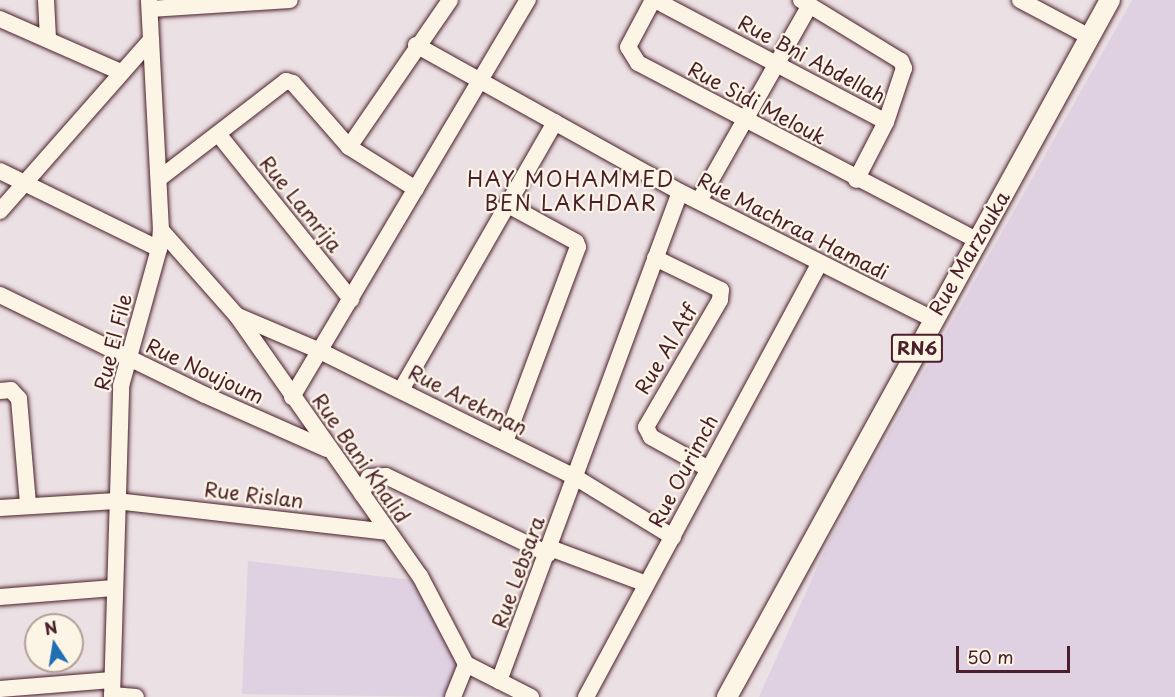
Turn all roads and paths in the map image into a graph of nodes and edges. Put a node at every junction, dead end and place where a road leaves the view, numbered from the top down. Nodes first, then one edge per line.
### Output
1 (46, 0) edge
2 (291, 0) edge
3 (450, 0) edge
4 (528, 0) edge
5 (654, 0) edge
6 (1020, 0) edge
7 (1110, 0) edge
8 (806, 3) edge
9 (149, 4) edge
10 (0, 19) edge
11 (1090, 37) junction
12 (48, 39) junction
13 (151, 40) junction
14 (416, 45) junction
15 (776, 64) junction
16 (121, 72) junction
17 (481, 80) junction
18 (744, 119) junction
19 (555, 122) junction
20 (886, 122) junction
21 (219, 135) junction
22 (349, 147) junction
23 (0, 171) edge
24 (160, 178) junction
25 (856, 180) junction
26 (24, 183) junction
27 (416, 189) junction
28 (680, 192) junction
29 (699, 201) junction
30 (508, 205) junction
31 (0, 211) edge
32 (161, 230) junction
33 (977, 240) junction
34 (159, 249) junction
35 (655, 258) junction
36 (819, 265) junction
37 (0, 295) edge
38 (351, 299) junction
39 (237, 316) junction
40 (932, 319) junction
41 (320, 351) junction
42 (127, 358) junction
43 (401, 390) junction
44 (0, 391) edge
45 (292, 397) junction
46 (505, 442) junction
47 (329, 450) junction
48 (707, 468) junction
49 (575, 477) junction
50 (362, 494) junction
51 (116, 501) junction
52 (28, 505) junction
53 (0, 508) edge
54 (388, 532) junction
55 (673, 537) junction
56 (549, 551) junction
57 (647, 584) junction
58 (114, 588) junction
59 (0, 597) edge
60 (466, 664) junction
61 (499, 681) junction
62 (0, 689) edge
63 (112, 691) edge
64 (136, 697) edge
65 (453, 697) edge
66 (531, 697) edge
67 (586, 697) edge
68 (727, 697) edge

1 - 12 street
2 - 9 street
3 - 14 street
4 - 17 street
5 - 15 street, Rue Bni Abdellah
5 - 18 street, Rue Sidi Melouk
6 - 11 street
7 - 11 main road, Rue Marzouka / RN6
8 - 15 street
8 - 20 street
9 - 13 street, Rue El File
10 - 12 street
11 - 33 main road, Rue Marzouka / RN6
12 - 16 street
13 - 16 street
13 - 24 street, Rue El File
14 - 17 street, Rue Machraa Hamadi
14 - 22 street
15 - 18 street
15 - 20 street, Rue Bni Abdellah
16 - 26 street
17 - 19 street, Rue Machraa Hamadi
17 - 27 street
18 - 25 street, Rue Sidi Melouk
18 - 29 street
19 - 28 street, Rue Machraa Hamadi
19 - 30 street
20 - 25 street
21 - 22 street
21 - 24 street
21 - 38 street, Rue Lamrija
22 - 27 street
23 - 26 street
24 - 32 street, Rue El File
25 - 33 street, Rue Sidi Melouk
26 - 31 street
26 - 34 street
27 - 38 street
28 - 29 street, Rue Machraa Hamadi
28 - 35 street, Rue Lebsara
29 - 36 street, Rue Machraa Hamadi
30 - 43 street
30 - 46 street
32 - 34 street, Rue El File
32 - 39 street, Rue Bani Khalid
33 - 40 main road, Rue Marzouka / RN6
34 - 42 street, Rue El File
35 - 48 street, Rue Al Atf
35 - 49 street, Rue Lebsara
36 - 40 street, Rue Machraa Hamadi
36 - 48 street, Rue Ourimch
37 - 42 street, Rue Noujoum
38 - 41 street
39 - 41 street, Rue Arekman
39 - 45 street, Rue Bani Khalid
40 - 68 main road, Rue Marzouka / RN6
41 - 43 street, Rue Arekman
41 - 45 street
42 - 47 street, Rue Noujoum
42 - 51 street, Rue El File
43 - 46 street, Rue Arekman
44 - 52 street
45 - 47 street, Rue Bani Khalid
46 - 49 street, Rue Arekman
47 - 50 street, Rue Bani Khalid
48 - 55 street, Rue Ourimch
49 - 55 street, Rue Arekman
49 - 56 street, Rue Lebsara
50 - 54 street, Rue Bani Khalid
50 - 56 street
51 - 52 street, Rue Rislan
51 - 54 street, Rue Rislan
51 - 58 street, Rue El File
52 - 53 street, Rue Rislan
54 - 60 street, Rue Bani Khalid
55 - 57 street, Rue Ourimch
56 - 57 street
56 - 61 street, Rue Lebsara
57 - 67 street, Rue Ourimch
58 - 59 street
58 - 63 street, Rue El File
60 - 61 street
60 - 65 street
61 - 66 street
62 - 63 street
63 - 64 street

